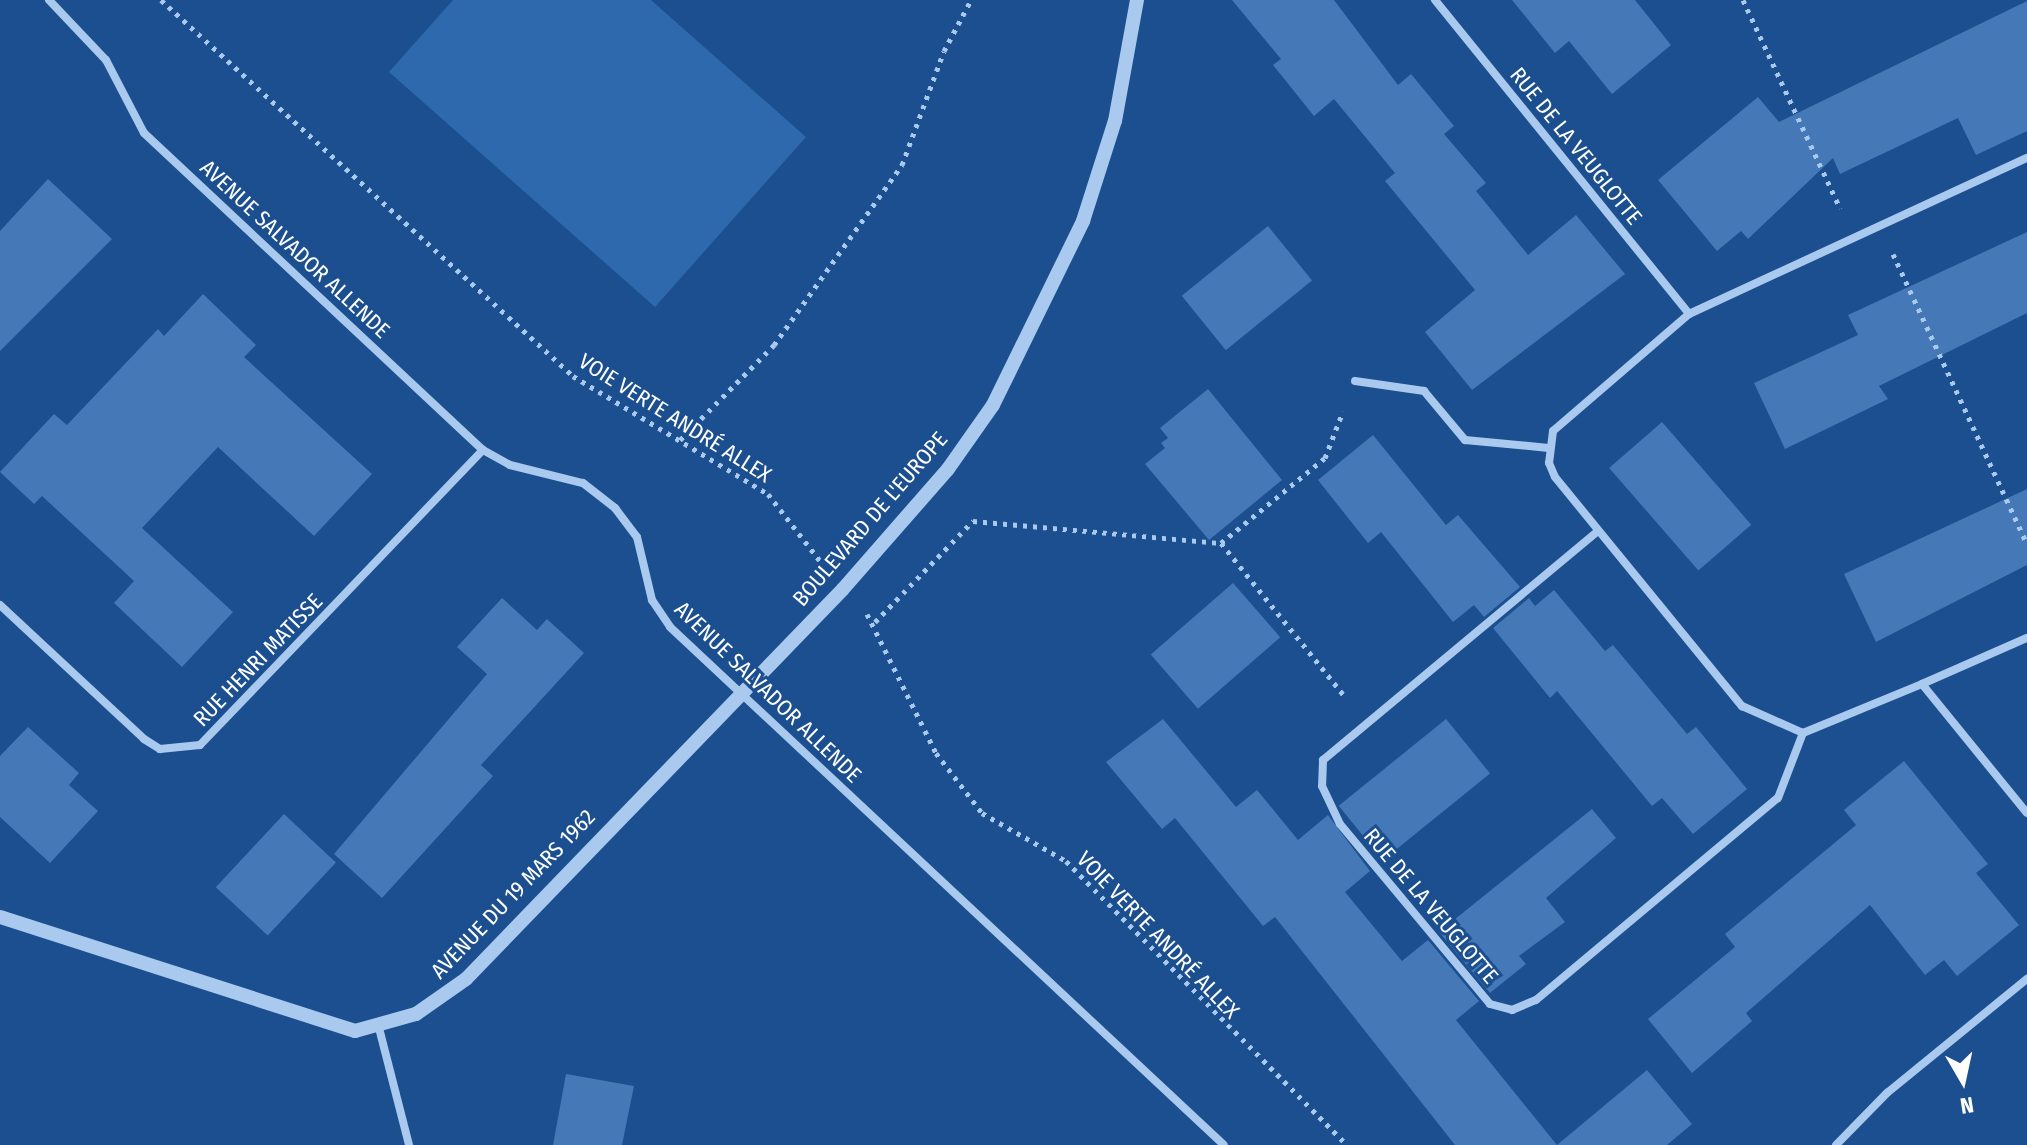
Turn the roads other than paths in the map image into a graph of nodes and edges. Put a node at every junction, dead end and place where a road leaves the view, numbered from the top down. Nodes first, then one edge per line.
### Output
1 (49, 0) edge
2 (1137, 0) edge
3 (1435, 0) edge
4 (2027, 158) edge
5 (1689, 314) junction
6 (1355, 381) road end
7 (1549, 448) junction
8 (483, 450) junction
9 (1598, 531) junction
10 (0, 605) edge
11 (2027, 638) edge
12 (1922, 684) junction
13 (739, 691) junction
14 (1803, 733) junction
15 (2027, 813) edge
16 (0, 917) edge
17 (2027, 979) edge
18 (379, 1028) junction
19 (409, 1145) edge
20 (1224, 1145) edge
21 (1836, 1145) edge

1 - 8 street, AVENUE SALVADOR ALLENDE
2 - 13 street, BOULEVARD DE L'EUROPE
3 - 5 street, RUE DE LA VEUGLOTTE
4 - 5 street
5 - 7 street
6 - 7 street
7 - 9 street
8 - 10 street, RUE HENRI MATISSE
8 - 13 street, AVENUE SALVADOR ALLENDE
9 - 14 street
9 - 14 street, RUE DE LA VEUGLOTTE
11 - 12 street
12 - 14 street
12 - 15 street
13 - 18 street, AVENUE DU 19 MARS 1962
13 - 20 street, AVENUE SALVADOR ALLENDE
16 - 18 street, AVENUE DU 19 MARS 1962
17 - 21 street
18 - 19 street

